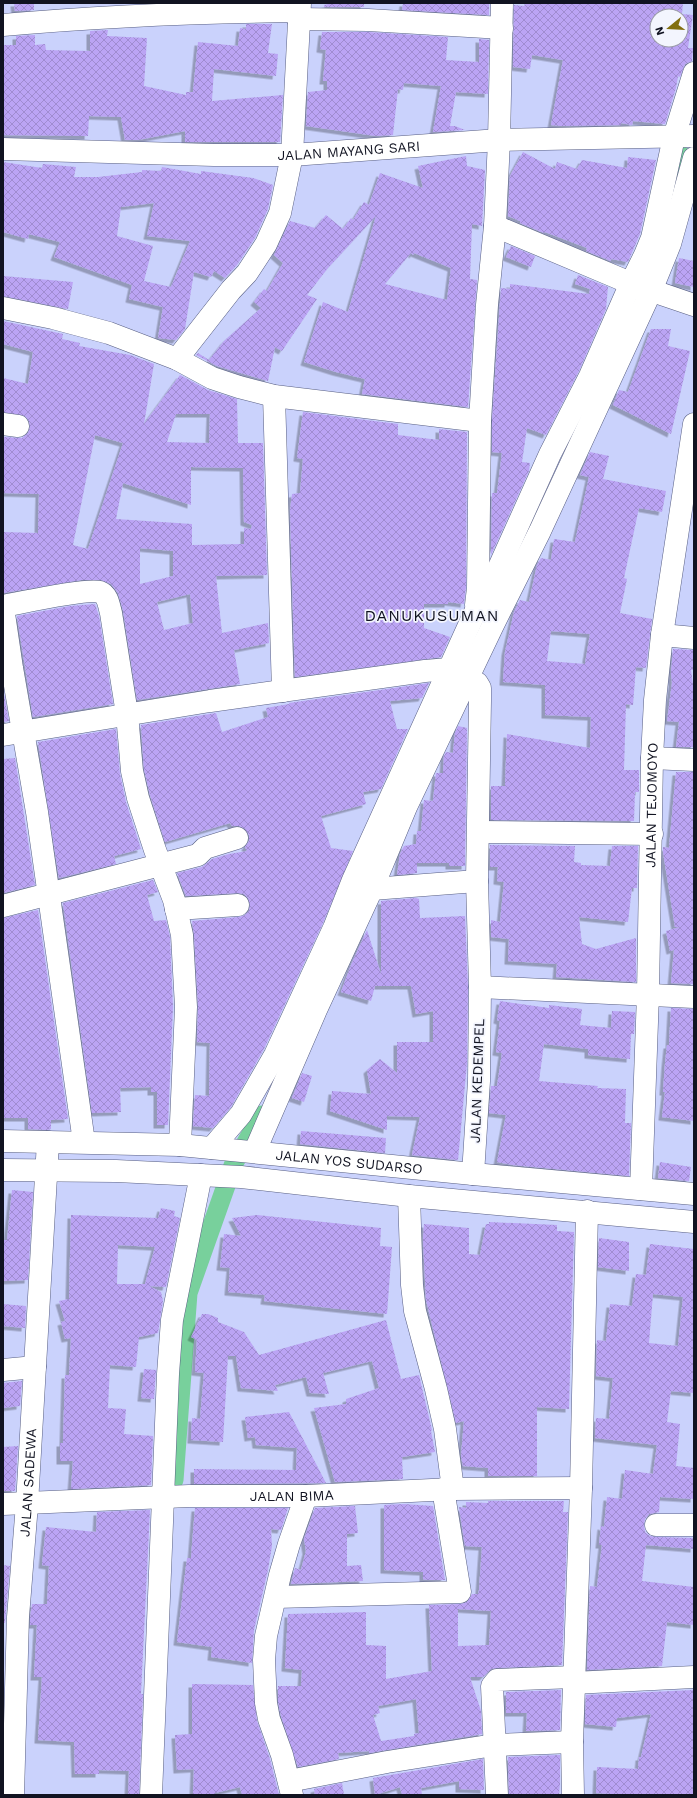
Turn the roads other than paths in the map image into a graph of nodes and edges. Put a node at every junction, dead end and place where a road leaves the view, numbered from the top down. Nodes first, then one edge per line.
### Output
1 (502, 3) edge
2 (299, 11) edge
3 (369, 11) edge
4 (3, 25) edge
5 (502, 28) junction
6 (694, 73) edge
7 (683, 137) edge
8 (499, 140) junction
9 (3, 149) edge
10 (292, 155) junction
11 (694, 158) edge
12 (495, 226) junction
13 (641, 287) junction
14 (694, 305) edge
15 (3, 308) edge
16 (177, 359) junction
17 (274, 396) junction
18 (480, 421) junction
19 (694, 428) edge
20 (688, 506) edge
21 (3, 607) edge
22 (476, 610) junction
23 (662, 635) junction
24 (694, 638) edge
25 (459, 674) junction
26 (283, 692) junction
27 (127, 714) junction
28 (13, 733) edge
29 (652, 758) junction
30 (694, 760) edge
31 (479, 832) junction
32 (652, 834) junction
33 (237, 838) dead end
34 (160, 866) junction
35 (477, 881) junction
36 (372, 889) junction
37 (49, 895) junction
38 (238, 905) dead end
39 (3, 906) edge
40 (176, 909) junction
41 (480, 987) junction
42 (648, 994) junction
43 (694, 997) edge
44 (3, 1141) edge
45 (48, 1142) junction
46 (84, 1142) junction
47 (180, 1144) junction
48 (215, 1148) junction
49 (254, 1151) junction
50 (3, 1170) edge
51 (47, 1170) junction
52 (473, 1174) junction
53 (209, 1175) junction
54 (641, 1189) junction
55 (694, 1194) edge
56 (409, 1196) junction
57 (587, 1211) junction
58 (694, 1222) edge
59 (34, 1367) junction
60 (3, 1370) edge
61 (581, 1488) junction
62 (448, 1489) junction
63 (306, 1496) junction
64 (171, 1497) junction
65 (3, 1504) edge
66 (27, 1504) junction
67 (656, 1525) dead end
68 (694, 1525) edge
69 (276, 1597) junction
70 (694, 1677) edge
71 (574, 1680) junction
72 (8, 1724) edge
73 (572, 1742) junction
74 (494, 1745) junction
75 (291, 1788) edge
76 (13, 1795) edge
77 (151, 1795) edge
78 (497, 1795) edge
79 (573, 1795) edge

1 - 5 street
2 - 3 street
2 - 4 street
2 - 10 street
3 - 5 street
5 - 8 street
6 - 7 street
7 - 8 street, JALAN MAYANG SARI
7 - 13 street
8 - 10 street, JALAN MAYANG SARI
8 - 12 street
9 - 10 street, JALAN MAYANG SARI
10 - 16 street
11 - 13 street
12 - 13 street
12 - 18 street
13 - 14 street
13 - 22 street
13 - 25 street
15 - 16 street
16 - 17 street
17 - 18 street
17 - 26 street
18 - 22 street
19 - 20 street, JALAN TEJOMOYO
20 - 23 street, JALAN TEJOMOYO
21 - 27 street
21 - 28 street
22 - 25 street
23 - 24 street
23 - 29 street, JALAN TEJOMOYO
25 - 26 street
25 - 31 street, JALAN KEDEMPEL
25 - 36 street
25 - 48 street
26 - 27 street
27 - 28 street
27 - 34 street
28 - 37 street
29 - 30 street
29 - 32 street, JALAN TEJOMOYO
31 - 32 street
31 - 35 street, JALAN KEDEMPEL
32 - 42 street, JALAN TEJOMOYO
33 - 34 street
34 - 37 street
34 - 40 street
35 - 36 street
35 - 41 street, JALAN KEDEMPEL
36 - 49 street
37 - 39 street
37 - 46 street
38 - 40 street
40 - 47 street
41 - 42 street
41 - 52 street, JALAN KEDEMPEL
42 - 43 street
42 - 54 street, JALAN TEJOMOYO
44 - 45 street, JALAN YOS SUDARSO
45 - 46 street, JALAN YOS SUDARSO
45 - 51 street, JALAN SADEWA
46 - 47 street, JALAN YOS SUDARSO
47 - 48 street, JALAN YOS SUDARSO
48 - 49 street, JALAN YOS SUDARSO
49 - 52 street, JALAN YOS SUDARSO
50 - 51 street, JALAN YOS SUDARSO
51 - 53 street, JALAN YOS SUDARSO
51 - 59 street, JALAN SADEWA
52 - 54 street, JALAN YOS SUDARSO
53 - 56 street, JALAN YOS SUDARSO
53 - 64 street
54 - 55 street, JALAN YOS SUDARSO
56 - 57 street, JALAN YOS SUDARSO
56 - 62 street
57 - 58 street, JALAN YOS SUDARSO
57 - 61 street
59 - 60 street
59 - 66 street, JALAN SADEWA
61 - 62 street, JALAN BIMA
61 - 71 street
62 - 63 street, JALAN BIMA
62 - 69 street
63 - 64 street, JALAN BIMA
63 - 69 street
64 - 66 street, JALAN BIMA
64 - 77 street
65 - 66 street, JALAN BIMA
66 - 72 street, JALAN SADEWA
67 - 68 street
69 - 75 street
70 - 71 street
71 - 73 street
71 - 74 street
72 - 76 street, JALAN SADEWA
73 - 74 street
73 - 79 street
74 - 75 street
74 - 78 street

